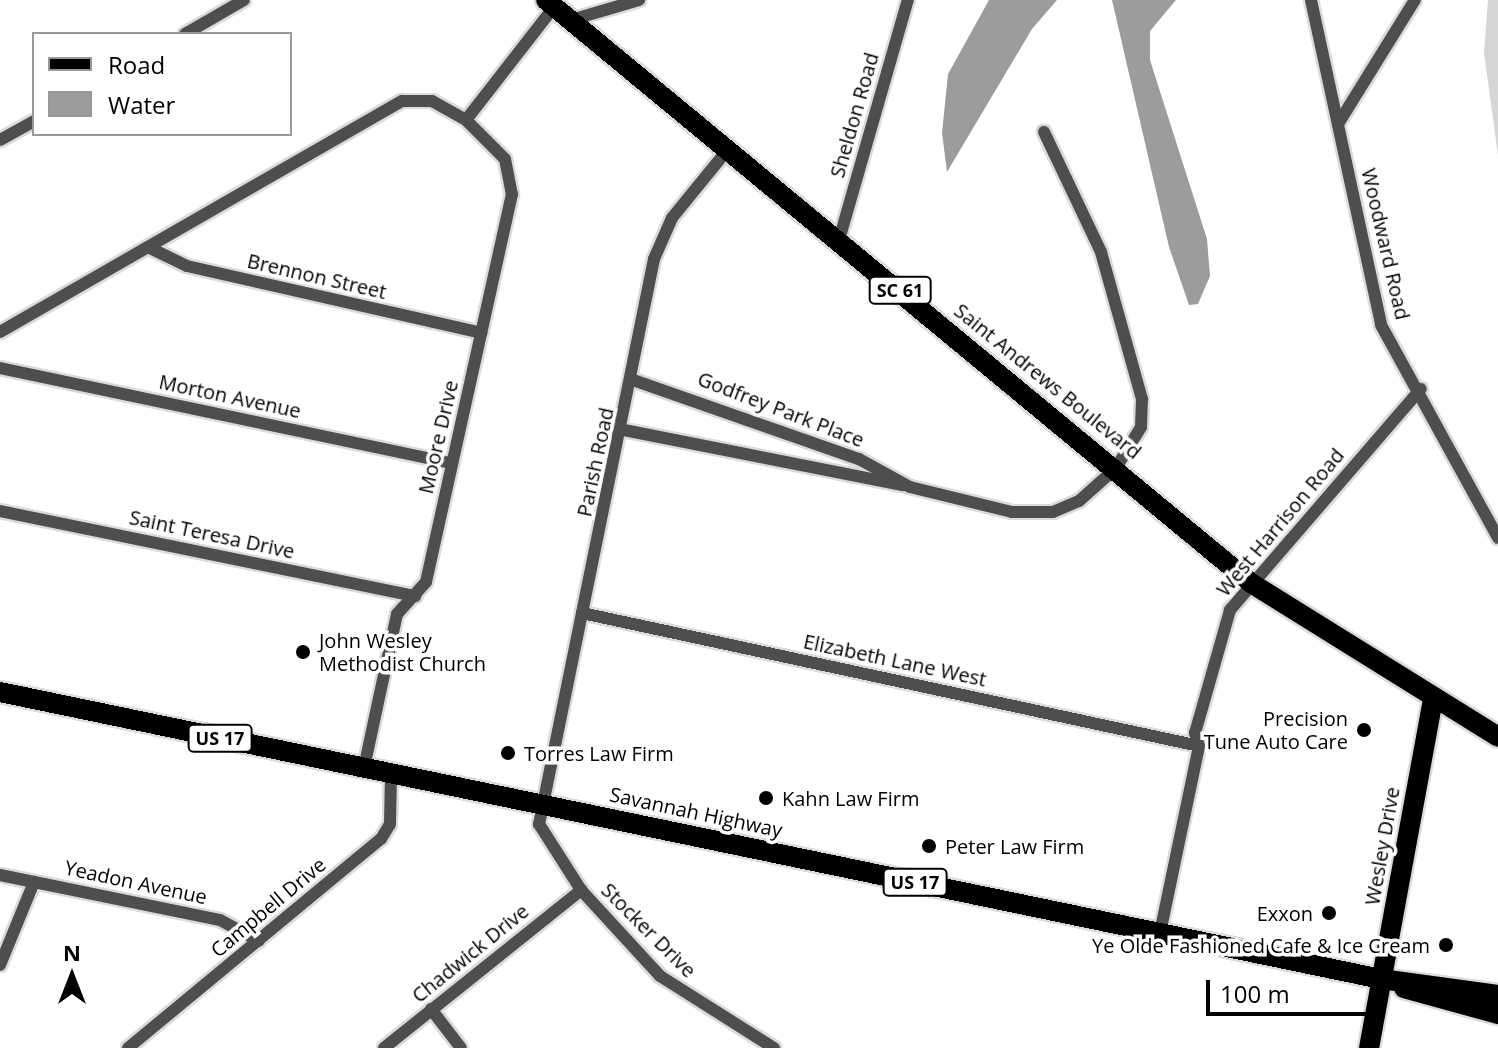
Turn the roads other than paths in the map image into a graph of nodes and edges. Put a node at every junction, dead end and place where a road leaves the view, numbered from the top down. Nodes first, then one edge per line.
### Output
1 (244, 0) edge
2 (639, 0) edge
3 (908, 0) edge
4 (1311, 0) edge
5 (1415, 0) edge
6 (550, 3) edge
7 (571, 20) junction
8 (188, 32) edge
9 (466, 120) junction
10 (32, 122) edge
11 (1338, 124) junction
12 (1044, 132) dead end
13 (0, 140) edge
14 (729, 148) junction
15 (839, 240) junction
16 (148, 247) junction
17 (0, 332) edge
18 (481, 333) junction
19 (0, 368) edge
20 (633, 380) junction
21 (1421, 389) junction
22 (624, 430) junction
23 (452, 463) junction
24 (1116, 468) junction
25 (910, 487) junction
26 (0, 511) edge
27 (1498, 538) edge
28 (1251, 583) junction
29 (415, 596) junction
30 (582, 613) junction
31 (0, 692) edge
32 (1433, 699) junction
33 (1461, 714) junction
34 (1498, 726) edge
35 (1498, 737) edge
36 (1199, 746) junction
37 (364, 768) junction
38 (391, 773) junction
39 (541, 804) junction
40 (0, 875) edge
41 (34, 882) junction
42 (581, 890) junction
43 (1160, 933) junction
44 (259, 941) junction
45 (0, 965) edge
46 (1381, 979) junction
47 (1498, 995) edge
48 (431, 1009) junction
49 (1498, 1014) edge
50 (128, 1048) edge
51 (384, 1048) edge
52 (461, 1048) edge
53 (774, 1048) edge
54 (1369, 1048) edge

1 - 8 street
2 - 7 street
3 - 15 street, Sheldon Road
4 - 11 street, Woodward Road
5 - 11 street
6 - 7 main road, Saint Andrews Boulevard / SC 61
6 - 9 street
7 - 14 main road, Saint Andrews Boulevard / SC 61
9 - 16 street, Moore Drive
9 - 18 street, Moore Drive
10 - 13 street
11 - 21 street, Woodward Road
12 - 24 street, Godfrey Park Place
14 - 15 main road, Saint Andrews Boulevard / SC 61
14 - 20 street, Parish Road
15 - 24 main road, Saint Andrews Boulevard / SC 61
16 - 17 street, Moore Drive
16 - 18 street, Brennon Street
18 - 23 street, Moore Drive
19 - 23 street, Morton Avenue
20 - 22 street, Parish Road
20 - 25 street, Godfrey Park Place
21 - 27 street, Woodward Road
21 - 28 street, West Harrison Road
22 - 25 street, Godfrey Park Place
22 - 30 street, Parish Road
23 - 29 street, Moore Drive
24 - 25 street, Godfrey Park Place
24 - 28 main road, Saint Andrews Boulevard / SC 61
26 - 29 street, Saint Teresa Drive
28 - 32 main road, Saint Andrews Boulevard / SC 61
28 - 36 street, West Harrison Road
29 - 37 street, Moore Drive
30 - 36 street, Elizabeth Lane West
30 - 39 street, Parish Road
31 - 37 main road, Savannah Highway / US 17
32 - 33 main road, Saint Andrews Boulevard / SC 61
32 - 46 main road, Wesley Drive
33 - 34 main road, Saint Andrews Boulevard / SC 61
33 - 35 main road, Saint Andrews Boulevard / SC 61
36 - 43 street, West Harrison Road
37 - 38 main road, Savannah Highway / US 17
38 - 39 main road, Savannah Highway / US 17
38 - 44 street, Campbell Drive
39 - 42 street, Stocker Drive
39 - 43 main road, Savannah Highway / US 17
40 - 41 street, Yeadon Avenue
41 - 44 street, Yeadon Avenue
41 - 45 street
42 - 48 street, Chadwick Drive
42 - 53 street, Stocker Drive
43 - 46 main road, Savannah Highway / US 17
44 - 50 street, Campbell Drive
46 - 47 main road, Savannah Highway / US 17
46 - 49 main road, Savannah Highway / US 17
46 - 54 main road, Wesley Drive
48 - 51 street, Chadwick Drive
48 - 52 street

